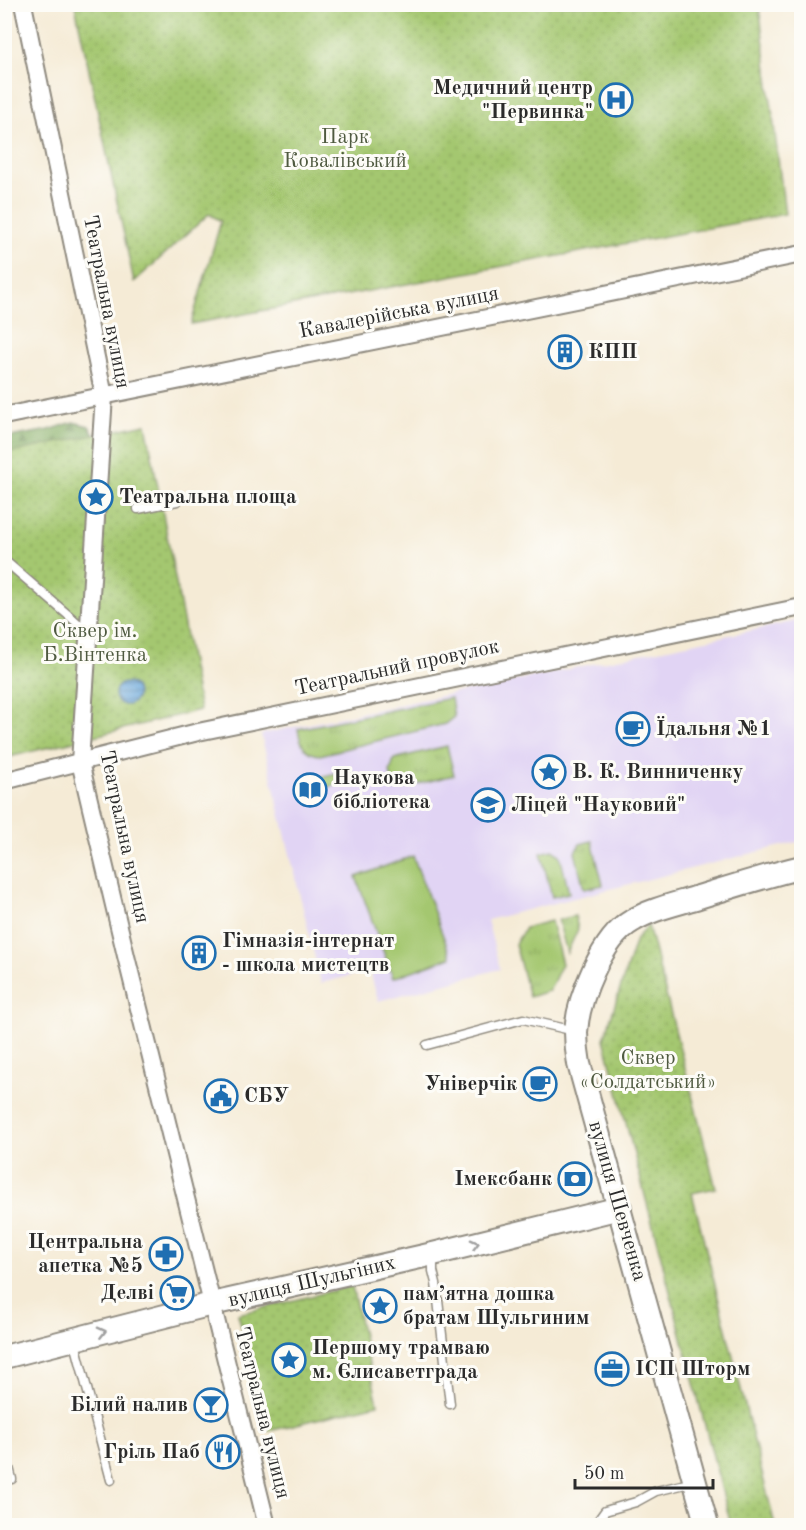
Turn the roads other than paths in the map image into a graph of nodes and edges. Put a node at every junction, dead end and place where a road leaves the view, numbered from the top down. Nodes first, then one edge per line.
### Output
1 (23, 4) edge
2 (801, 254) edge
3 (104, 396) junction
4 (4, 416) edge
5 (177, 501) dead end
6 (138, 509) dead end
7 (4, 560) edge
8 (801, 607) edge
9 (89, 632) junction
10 (80, 762) junction
11 (4, 781) edge
12 (801, 867) edge
13 (576, 1031) junction
14 (427, 1045) dead end
15 (620, 1208) junction
16 (433, 1254) junction
17 (212, 1304) junction
18 (74, 1339) junction
19 (4, 1357) edge
20 (450, 1404) dead end
21 (4, 1448) edge
22 (12, 1479) dead end
23 (111, 1480) dead end
24 (694, 1482) junction
25 (267, 1526) edge
26 (594, 1526) edge
27 (707, 1526) edge

1 - 3 street, Театральна вулиця
2 - 3 street, Кавалерійська вулиця
3 - 4 street, Кавалерійська вулиця
3 - 9 street, Театральна вулиця
5 - 6 lane
7 - 9 lane
8 - 10 street, Театральний провулок
9 - 10 street, Театральна вулиця
10 - 11 street, Театральний провулок
10 - 17 street, Театральна вулиця
12 - 13 main road, вулиця Шевченка
13 - 14 lane
13 - 15 main road, вулиця Шевченка
16 -> 15 main road, вулиця Шульгіних
15 - 24 main road, вулиця Шевченка
16 - 17 main road, вулиця Шульгіних
16 - 20 lane
18 -> 17 main road, вулиця Шульгіних
17 - 25 street, Театральна вулиця
18 - 19 main road, вулиця Шульгіних
18 - 23 lane
21 - 22 lane
24 - 26 lane
24 - 27 main road, вулиця Шевченка

